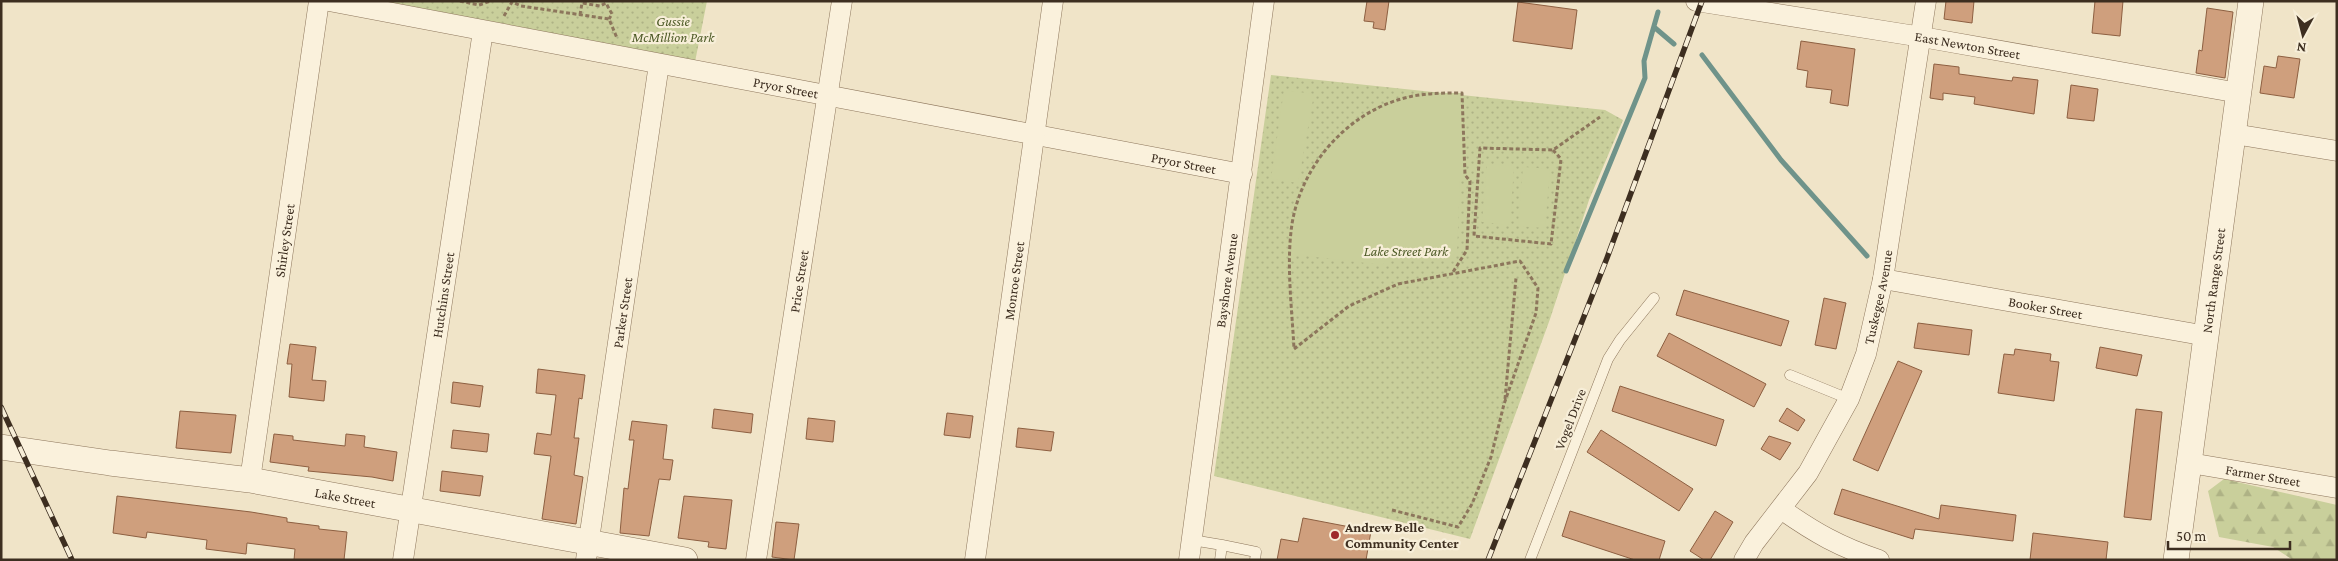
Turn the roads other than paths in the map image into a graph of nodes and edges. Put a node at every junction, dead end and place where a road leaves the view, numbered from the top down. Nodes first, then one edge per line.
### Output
1 (319, 1) edge
2 (329, 1) edge
3 (842, 1) edge
4 (1053, 1) edge
5 (1264, 1) edge
6 (1696, 1) edge
7 (1926, 1) edge
8 (2252, 1) edge
9 (492, 26) junction
10 (1922, 37) junction
11 (659, 64) junction
12 (2239, 94) junction
13 (828, 96) junction
14 (1035, 134) junction
15 (2234, 134) junction
16 (2337, 151) edge
17 (1242, 174) junction
18 (1883, 278) junction
19 (1654, 298) dead end
20 (2207, 336) junction
21 (1790, 374) dead end
22 (1849, 399) junction
23 (1, 447) edge
24 (2190, 463) junction
25 (250, 480) junction
26 (2337, 488) edge
27 (410, 508) junction
28 (1781, 509) junction
29 (1192, 540) junction
30 (1222, 545) junction
31 (587, 551) edge
32 (403, 560) edge
33 (685, 560) edge
34 (756, 560) edge
35 (975, 560) edge
36 (1189, 560) edge
37 (1220, 560) edge
38 (1255, 560) edge
39 (1530, 560) edge
40 (1744, 560) edge
41 (1879, 560) edge
42 (2176, 560) edge

1 - 25 street, Shirley Street
2 - 9 street, Pryor Street
3 - 13 street, Price Street
4 - 14 street, Monroe Street
5 - 17 street, Bayshore Avenue
6 - 10 street, East Newton Street
7 - 10 street, Tuskegee Avenue
8 - 12 street, North Range Street
9 - 11 street, Pryor Street
9 - 27 street, Hutchins Street
10 - 12 street, East Newton Street
10 - 18 street, Tuskegee Avenue
11 - 13 street, Pryor Street
11 - 31 street, Parker Street
12 - 15 street, North Range Street
13 - 14 street, Pryor Street
13 - 34 street, Price Street
14 - 17 street, Pryor Street
14 - 35 street, Monroe Street
15 - 16 street
15 - 20 street, North Range Street
17 - 29 street, Bayshore Avenue
18 - 20 street, Booker Street
18 - 22 street, Tuskegee Avenue
19 - 39 lane, Vogel Drive
20 - 24 street, North Range Street
21 - 22 lane
22 - 28 street, Tuskegee Avenue
23 - 25 street, Lake Street
24 - 26 street, Farmer Street
24 - 42 street, North Range Street
25 - 27 street, Lake Street
27 - 31 street, Lake Street
27 - 32 street, Hutchins Street
28 - 40 street, Tuskegee Avenue
28 - 41 street
29 - 30 lane
29 - 36 street, Bayshore Avenue
30 - 37 lane
30 - 38 lane
31 - 33 street, Lake Street

